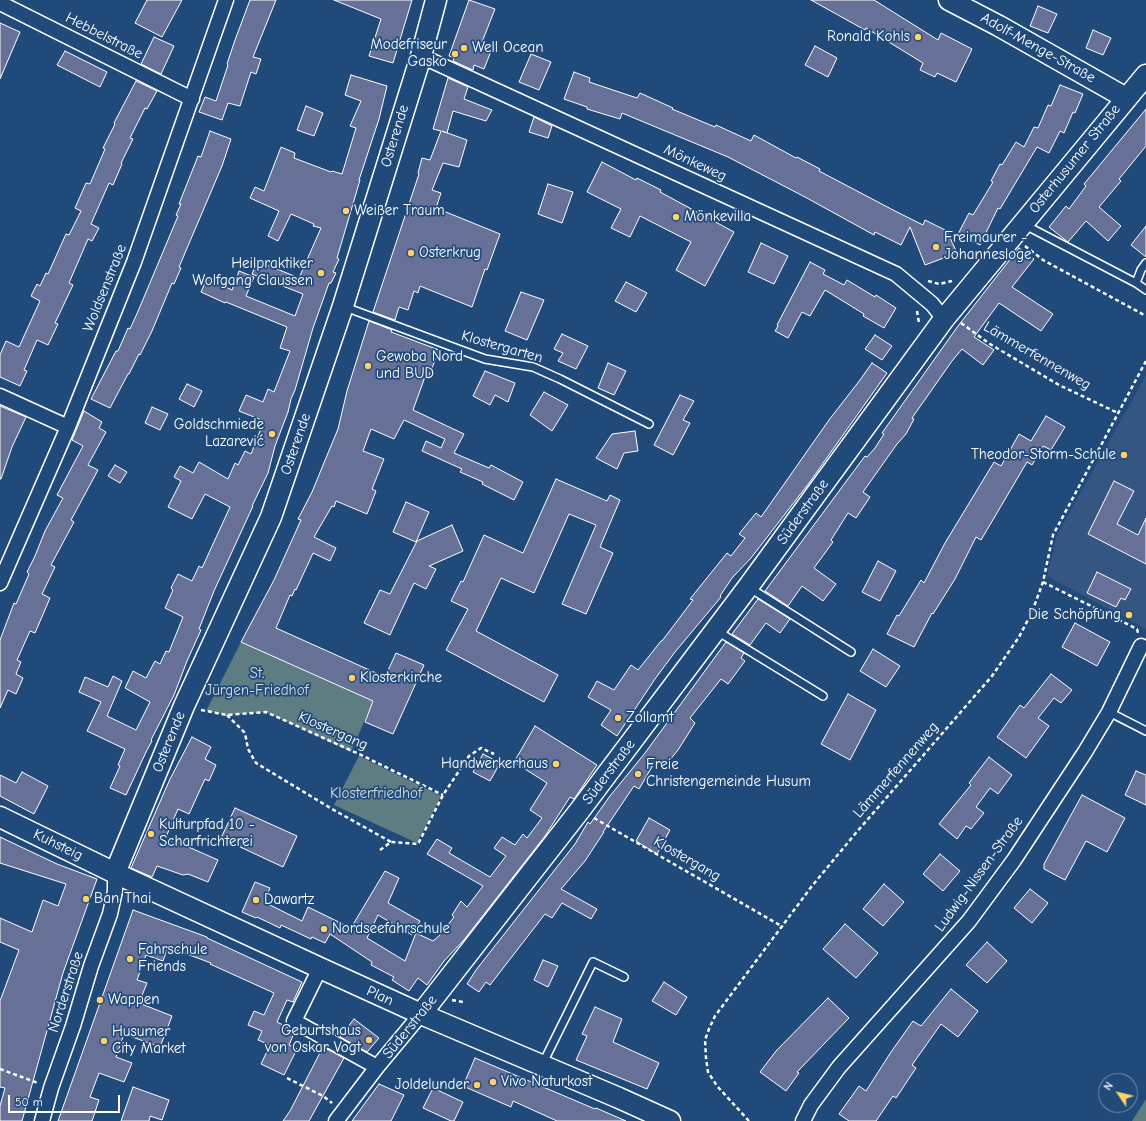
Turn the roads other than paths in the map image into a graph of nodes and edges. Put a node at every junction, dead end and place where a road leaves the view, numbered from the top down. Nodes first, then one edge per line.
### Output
1 (226, 0) edge
2 (436, 0) edge
3 (949, 0) edge
4 (0, 2) edge
5 (420, 56) junction
6 (1146, 74) edge
7 (1126, 98) junction
8 (192, 99) junction
9 (1018, 230) junction
10 (1146, 263) edge
11 (1136, 283) junction
12 (1146, 290) edge
13 (343, 306) junction
14 (945, 317) junction
15 (0, 396) edge
16 (649, 424) dead end
17 (68, 427) junction
18 (0, 583) edge
19 (748, 587) junction
20 (715, 630) junction
21 (1141, 646) road end
22 (851, 652) dead end
23 (822, 696) dead end
24 (1109, 712) junction
25 (1146, 731) edge
26 (0, 817) edge
27 (115, 873) junction
28 (320, 968) junction
29 (624, 977) dead end
30 (422, 1014) junction
31 (542, 1065) junction
32 (377, 1067) junction
33 (340, 1116) edge
34 (42, 1121) edge
35 (670, 1121) edge
36 (803, 1121) edge

1 - 8 street, Woldsenstraße
2 - 5 main road, Osterende
3 - 7 main road, Adolf-Menge-Straße
4 - 8 street, Hebbelstraße
5 - 13 main road, Osterende
5 - 14 street, Mönkeweg
6 - 7 main road, Osterhusumer Straße
7 - 9 main road, Osterhusumer Straße
8 - 17 street, Woldsenstraße
9 - 11 lane
9 - 14 main road, Osterhusumer Straße
10 - 11 lane
11 - 12 lane
13 - 16 lane, Klostergarten
13 - 27 main road, Osterende
14 - 19 main road, Süderstraße
15 - 17 street
17 - 18 street, Woldsenstraße
19 - 20 main road, Süderstraße
19 - 22 lane
20 - 23 lane
20 - 30 main road, Süderstraße
21 - 24 street, Ludwig-Nissen-Straße
24 - 25 lane
24 - 36 street, Ludwig-Nissen-Straße
26 - 27 main road, Kuhsteig
27 - 28 main road, Plan
27 - 34 street, Norderstraße
28 - 30 main road, Plan
28 - 32 street
29 - 31 lane
30 - 31 main road, Plan
30 - 32 street, Süderstraße
31 - 35 main road, Plan
32 - 33 street, Süderstraße

